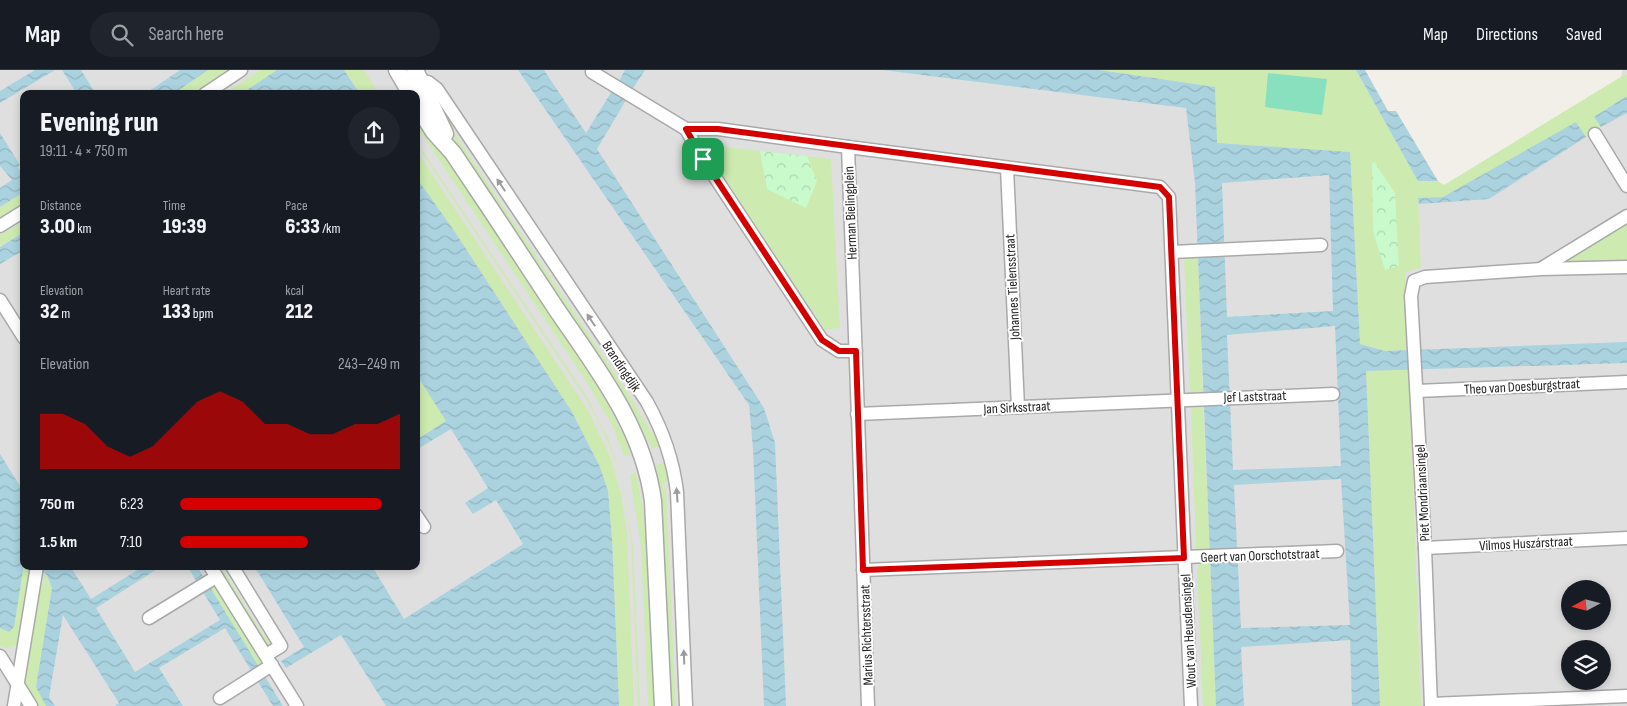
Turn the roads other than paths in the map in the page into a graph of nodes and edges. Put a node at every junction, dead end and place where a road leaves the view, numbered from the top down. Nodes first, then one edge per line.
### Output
1 (241, 70) edge
2 (397, 70) edge
3 (592, 72) dead end
4 (415, 81) edge
5 (211, 90) edge
6 (420, 91) edge
7 (420, 109) edge
8 (686, 129) junction
9 (1595, 134) dead end
10 (848, 147) junction
11 (452, 152) junction
12 (1007, 168) junction
13 (1627, 186) edge
14 (20, 214) edge
15 (1627, 216) edge
16 (0, 226) edge
17 (1321, 245) dead end
18 (1172, 252) junction
19 (1627, 268) edge
20 (1541, 269) junction
21 (0, 300) edge
22 (20, 332) edge
23 (856, 351) junction
24 (1627, 382) edge
25 (1417, 391) junction
26 (1333, 394) dead end
27 (1178, 400) junction
28 (1018, 407) junction
29 (857, 414) junction
30 (420, 520) edge
31 (424, 527) dead end
32 (1627, 538) edge
33 (1425, 548) junction
34 (1337, 551) dead end
35 (1184, 558) junction
36 (37, 570) edge
37 (234, 570) edge
38 (863, 570) junction
39 (212, 574) edge
40 (149, 618) dead end
41 (0, 656) edge
42 (268, 663) junction
43 (17, 684) junction
44 (1627, 696) edge
45 (220, 698) dead end
46 (1431, 705) edge
47 (14, 706) edge
48 (31, 706) edge
49 (298, 706) edge
50 (663, 706) edge
51 (686, 706) edge
52 (868, 706) edge
53 (1191, 706) edge

1 - 5 street
2 - 4 street, Brandingdijk
3 - 8 street
51 -> 4 street, Brandingdijk
6 - 11 street, Brandingdijk
7 - 11 street, Brandingdijk
8 - 10 street, Herman Bielingplein
8 - 23 street
9 - 13 street
10 - 12 street
10 - 23 street, Herman Bielingplein
11 - 50 street, Brandingdijk
12 - 18 street, Wout van Heusdensingel
12 - 28 street, Johannes Tielensstraat
14 - 16 street
15 - 20 street
17 - 18 street
18 - 27 street, Wout van Heusdensingel
19 - 20 street
20 - 25 street, Piet Mondriaansingel
21 - 22 street
23 - 29 street, Herman Bielingplein
24 - 25 street, Theo van Doesburgstraat
25 - 33 street, Piet Mondriaansingel
26 - 27 street, Jef Laststraat
27 - 28 street, Jan Sirksstraat
27 - 35 street, Wout van Heusdensingel
28 - 29 street, Jan Sirksstraat
29 - 38 street, Marius Richtersstraat
30 - 31 street
32 - 33 street, Vilmos Huszárstraat
33 - 46 street, Piet Mondriaansingel
34 - 35 street, Geert van Oorschotstraat
35 - 38 street, Geert van Oorschotstraat
35 - 53 street, Wout van Heusdensingel
36 - 43 street
37 - 42 street
38 - 52 street, Marius Richtersstraat
39 - 40 street
39 - 42 street
41 - 43 street
42 - 45 street
42 - 49 street
43 - 47 street
43 - 48 street
44 - 46 street

